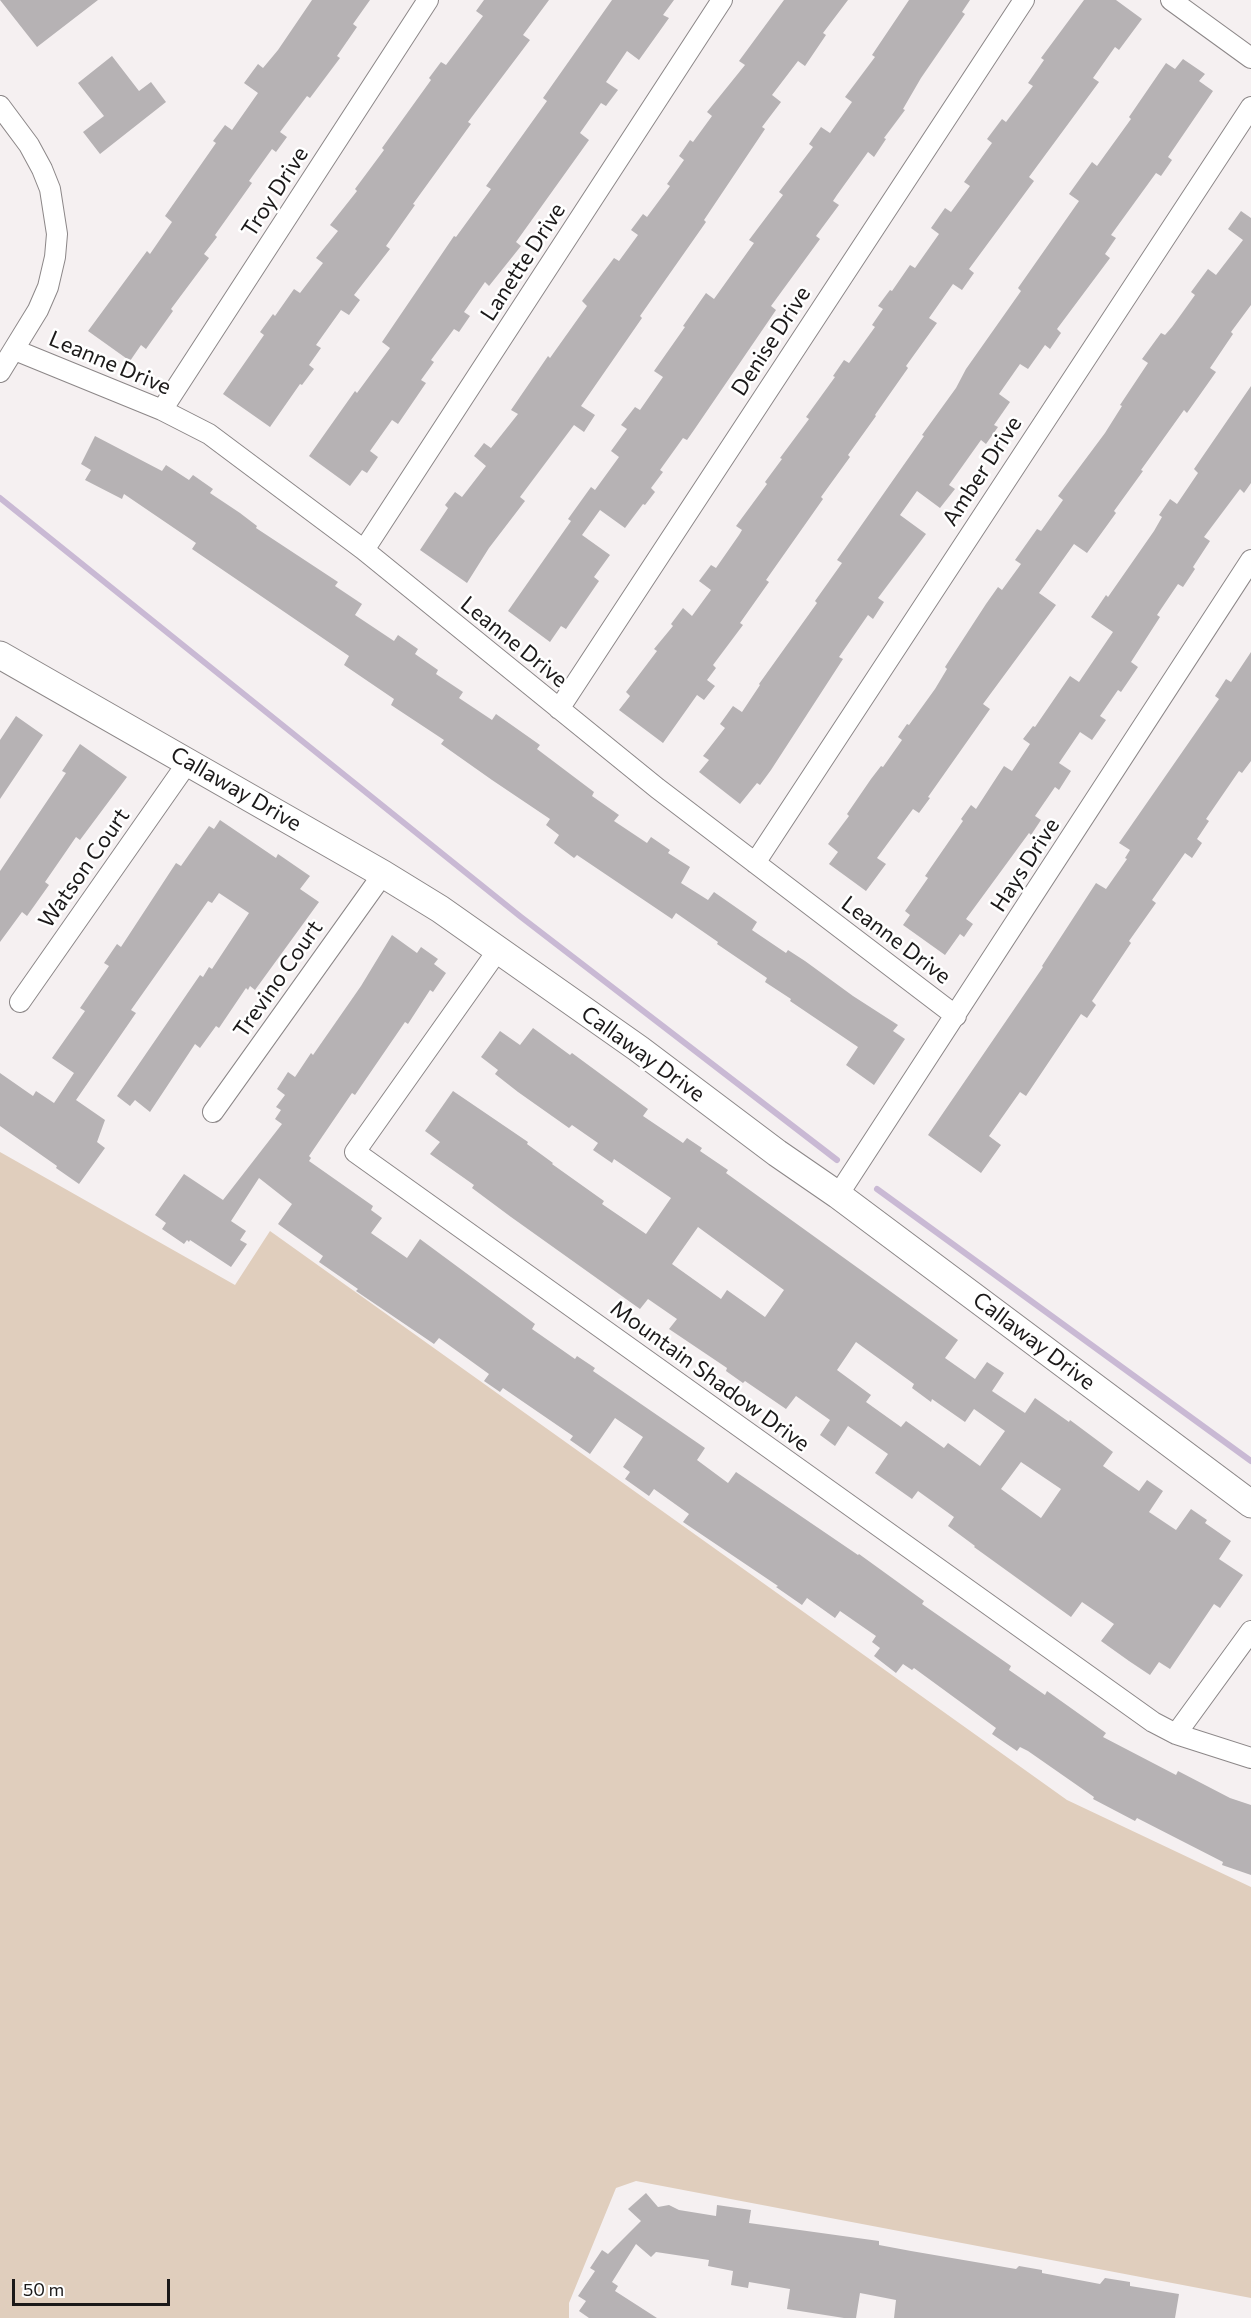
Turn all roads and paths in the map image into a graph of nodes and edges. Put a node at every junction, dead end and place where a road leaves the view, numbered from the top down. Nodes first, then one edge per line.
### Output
1 (428, 0) edge
2 (722, 0) edge
3 (1024, 0) edge
4 (1171, 0) edge
5 (1251, 58) edge
6 (0, 106) edge
7 (1251, 107) edge
8 (15, 350) junction
9 (0, 372) edge
10 (162, 410) junction
11 (364, 550) junction
12 (1251, 560) edge
13 (0, 655) edge
14 (559, 709) junction
15 (188, 762) junction
16 (755, 862) junction
17 (383, 874) junction
18 (498, 950) junction
19 (20, 1002) dead end
20 (956, 1016) junction
21 (213, 1112) dead end
22 (838, 1195) junction
23 (1251, 1504) edge
24 (1251, 1631) edge
25 (1176, 1734) junction
26 (1251, 1758) edge

1 - 10 street, Troy Drive
2 - 11 street, Lanette Drive
3 - 14 street, Denise Drive
4 - 5 street
6 - 8 street
7 - 16 street, Amber Drive
8 - 9 street
8 - 10 street, Leanne Drive
10 - 11 street, Leanne Drive
11 - 14 street, Leanne Drive
12 - 20 street, Hays Drive
13 - 15 street, Callaway Drive
14 - 16 street, Leanne Drive
15 - 17 street, Callaway Drive
15 - 19 street, Watson Court
16 - 20 street, Leanne Drive
17 - 18 street, Callaway Drive
17 - 21 street, Trevino Court
18 - 22 street, Callaway Drive
18 - 25 street, Mountain Shadow Drive
20 - 22 street, Hays Drive
22 - 23 street, Callaway Drive
24 - 25 street
25 - 26 street, Mountain Shadow Drive

